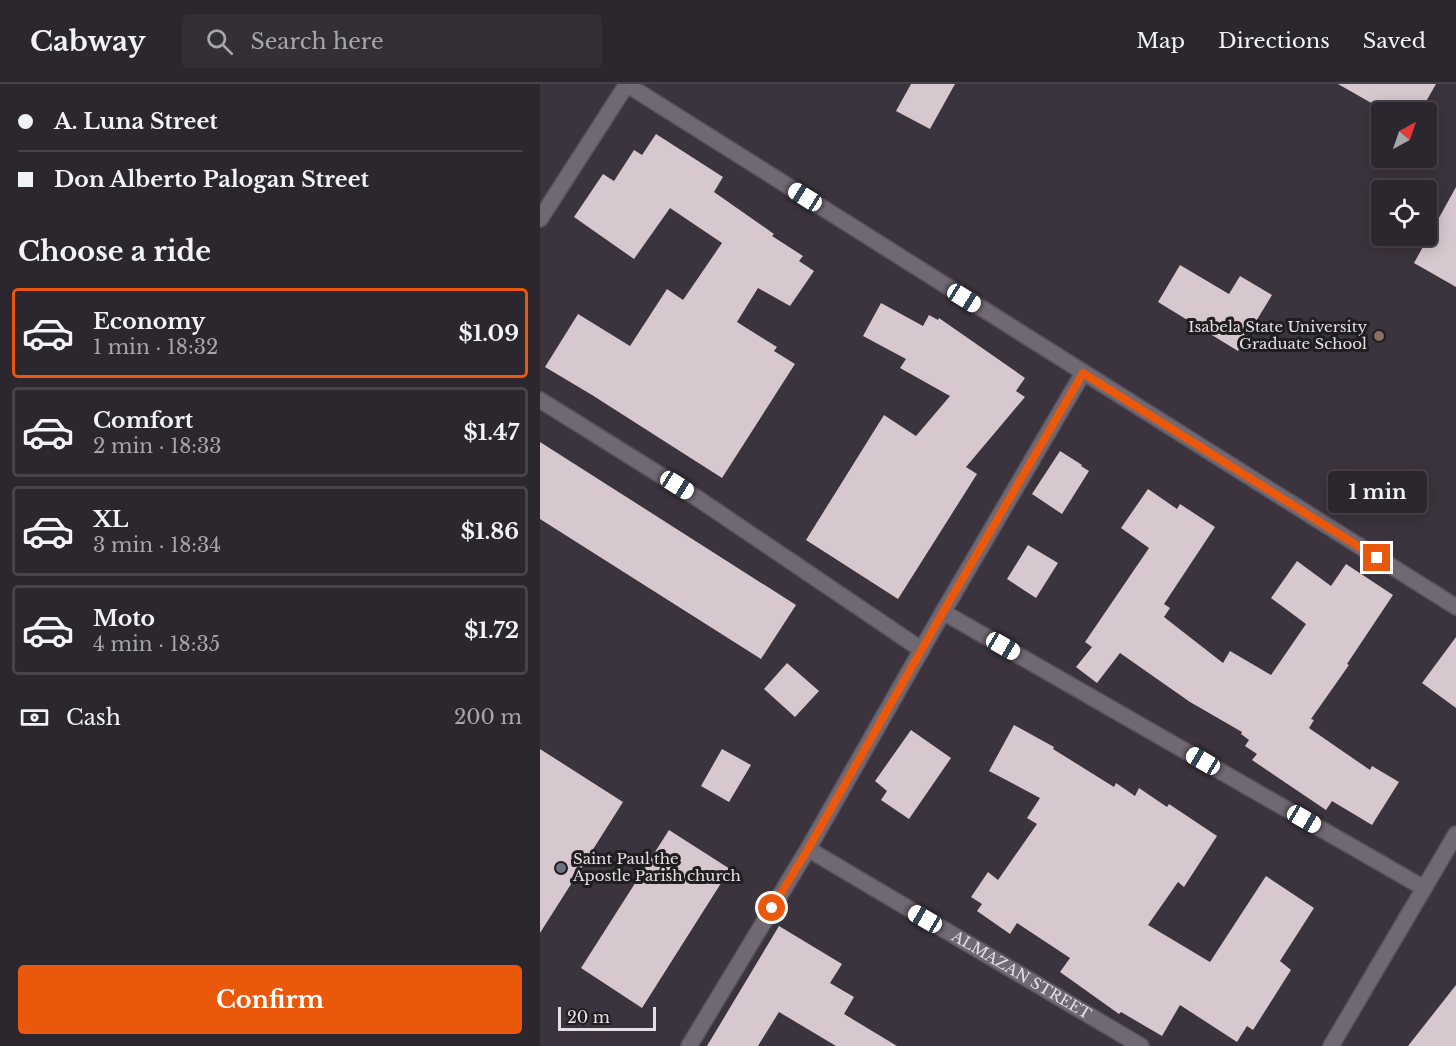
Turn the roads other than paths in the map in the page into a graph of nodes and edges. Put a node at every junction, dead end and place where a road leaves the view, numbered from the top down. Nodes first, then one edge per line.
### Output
1 (626, 84) edge
2 (540, 219) edge
3 (1083, 373) junction
4 (540, 400) edge
5 (1456, 607) edge
6 (943, 612) junction
7 (922, 650) junction
8 (1456, 834) edge
9 (808, 849) junction
10 (1424, 888) junction
11 (689, 1046) edge
12 (1141, 1046) edge
13 (1331, 1046) edge

1 - 2 street
1 - 3 street
3 - 5 street
3 - 6 street
4 - 7 street
6 - 7 street
6 - 10 street
7 - 9 street
8 - 10 street
9 - 11 street
9 - 12 street, ALMAZAN STREET
10 - 13 street

